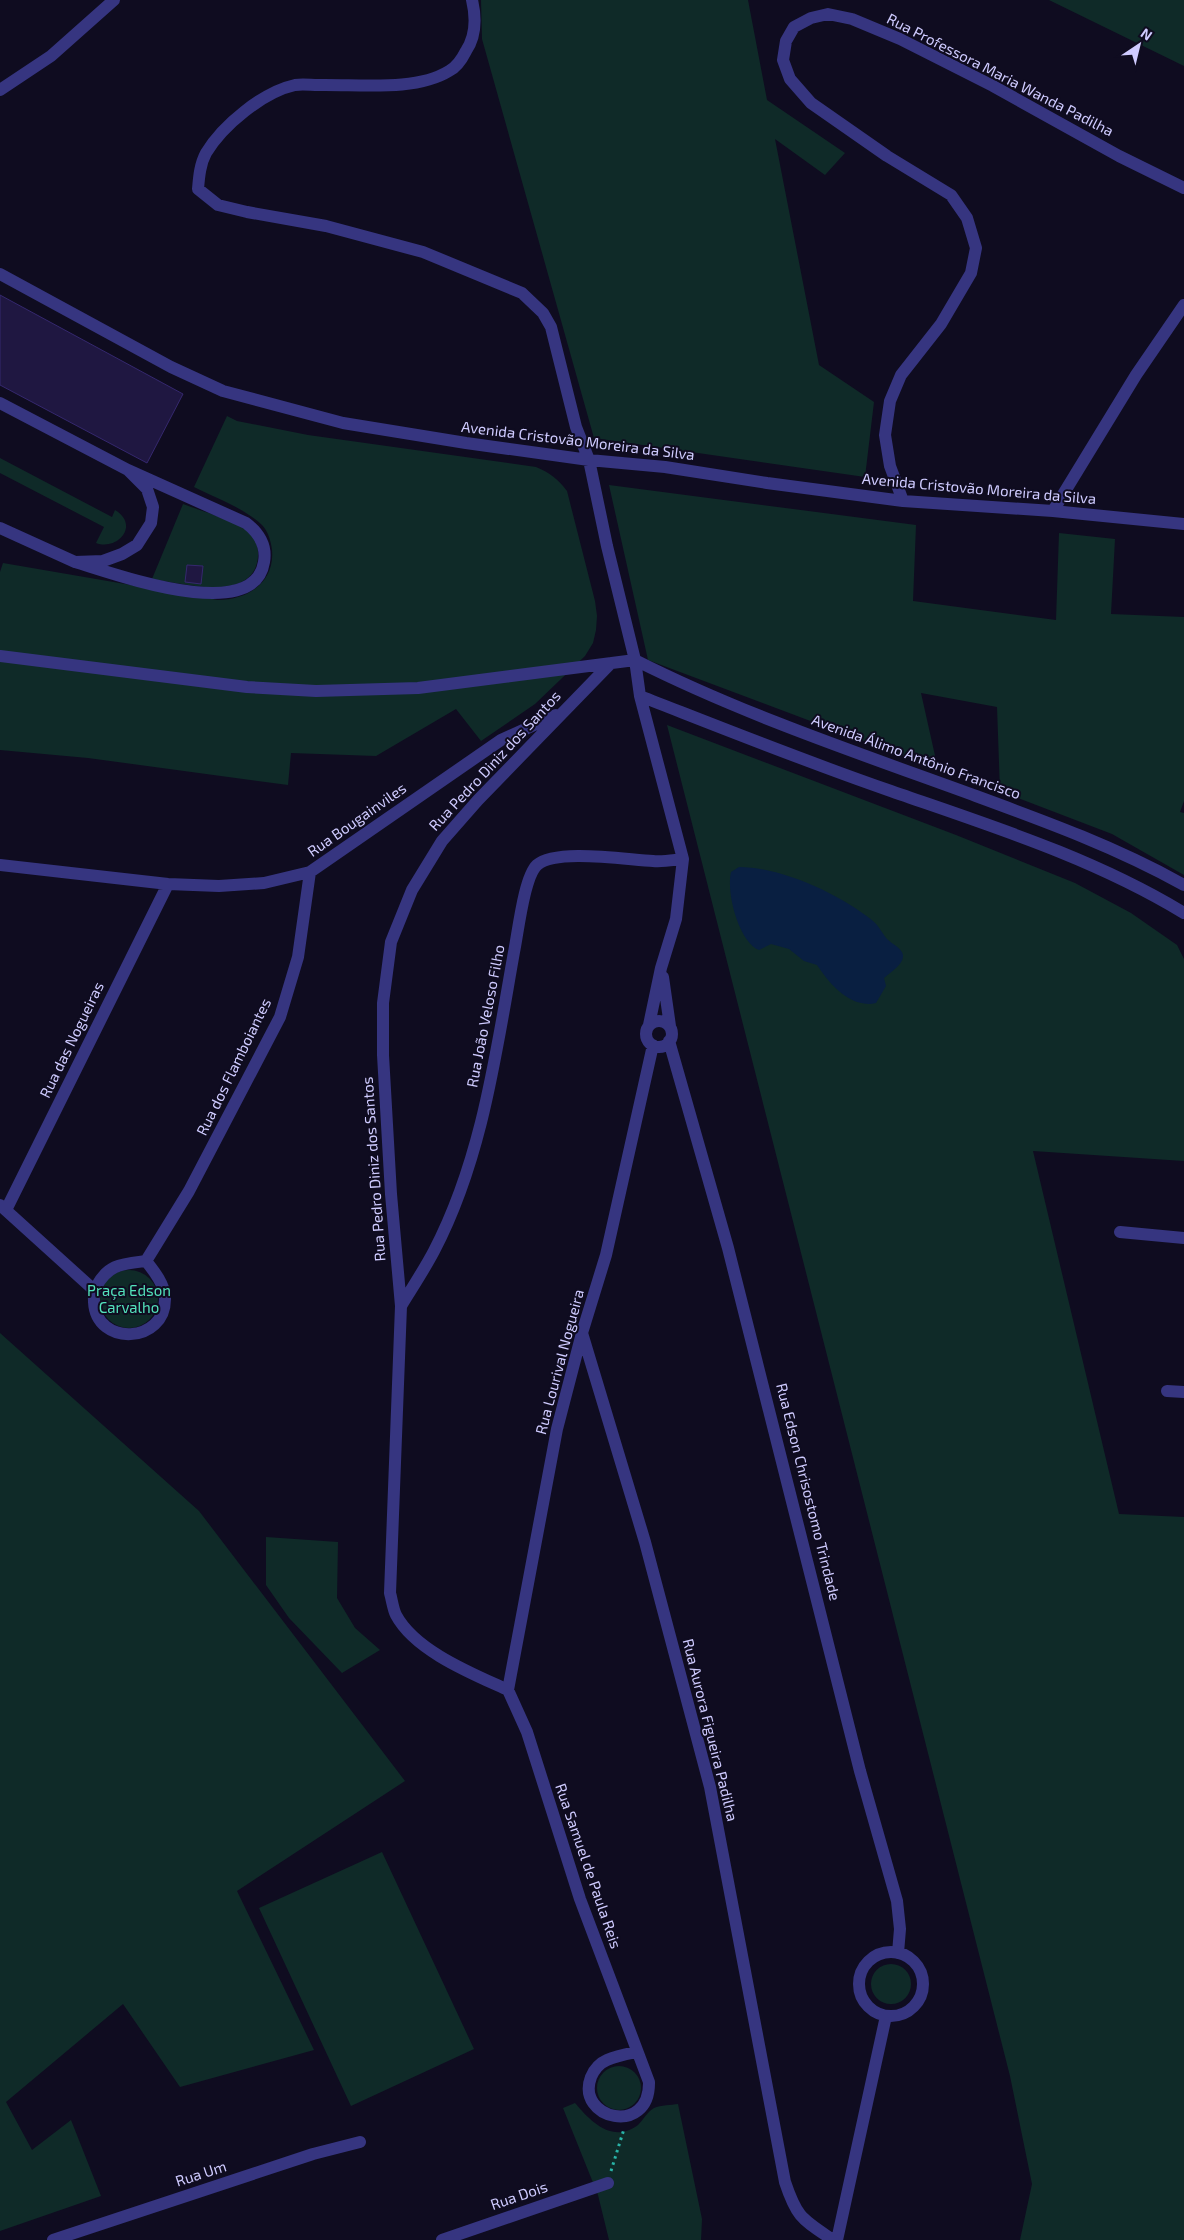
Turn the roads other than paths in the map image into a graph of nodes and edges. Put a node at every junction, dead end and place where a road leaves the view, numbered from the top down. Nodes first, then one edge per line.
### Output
1 (114, 0) edge
2 (472, 0) edge
3 (0, 90) edge
4 (1184, 188) edge
5 (0, 274) edge
6 (1184, 305) edge
7 (0, 403) edge
8 (589, 460) junction
9 (128, 470) junction
10 (902, 501) junction
11 (1053, 511) junction
12 (1184, 524) edge
13 (2, 530) edge
14 (75, 562) junction
15 (0, 656) edge
16 (635, 660) junction
17 (611, 663) junction
18 (640, 696) junction
19 (562, 712) junction
20 (683, 859) junction
21 (0, 865) edge
22 (310, 872) junction
23 (168, 884) junction
24 (1184, 886) edge
25 (1184, 913) edge
26 (662, 968) junction
27 (649, 1025) junction
28 (670, 1026) junction
29 (670, 1041) junction
30 (653, 1045) junction
31 (3, 1208) edge
32 (1120, 1232) dead end
33 (1184, 1238) edge
34 (146, 1261) junction
35 (94, 1290) junction
36 (401, 1306) junction
37 (582, 1333) junction
38 (1166, 1391) dead end
39 (1184, 1392) edge
40 (508, 1690) junction
41 (898, 1953) junction
42 (886, 2016) junction
43 (637, 2052) junction
44 (360, 2142) dead end
45 (608, 2183) road end
46 (53, 2240) edge
47 (442, 2240) edge
48 (833, 2240) edge
49 (837, 2240) edge

1 - 3 street
2 - 8 street
4 - 10 street, Rua Professora Maria Wanda Padilha
5 - 8 street, Avenida Cristovão Moreira da Silva
6 - 11 street
7 - 9 street
8 - 10 street, Avenida Cristovão Moreira da Silva
8 - 16 street
9 - 14 street
9 - 14 street
10 - 11 street, Avenida Cristovão Moreira da Silva
11 - 12 street, Avenida Cristovão Moreira da Silva
13 - 14 street
15 - 17 street
16 - 17 street
16 - 18 street
16 - 24 street, Avenida Álimo Antônio Francisco
17 - 19 street, Rua Pedro Diniz dos Santos
18 - 20 street
18 - 25 street
19 - 22 street, Rua Bougainviles
19 - 36 street, Rua Pedro Diniz dos Santos
20 - 26 street
20 - 36 street, Rua João Veloso Filho
21 - 23 street, Rua Bougainviles
22 - 23 street, Rua Bougainviles
22 - 34 street, Rua dos Flamboiantes
23 - 31 street, Rua das Nogueiras
26 - 27 street
26 - 28 street
27 - 28 street
27 - 30 street
28 - 29 street
29 - 30 street
29 - 41 street, Rua Edson Chrisostomo Trindade
30 - 37 street, Rua Lourival Nogueira
31 - 35 street
32 - 33 street
34 - 35 street
34 - 35 street
36 - 40 street, Rua Pedro Diniz dos Santos
37 - 40 street, Rua Lourival Nogueira
37 - 48 street, Rua Aurora Figueira Padilha
38 - 39 street
40 - 43 street, Rua Samuel de Paula Reis
41 - 42 street
41 - 42 street
42 - 49 street
43 - 43 street, Rua Samuel de Paula Reis
44 - 46 street, Rua Um
45 - 47 street, Rua Dois

